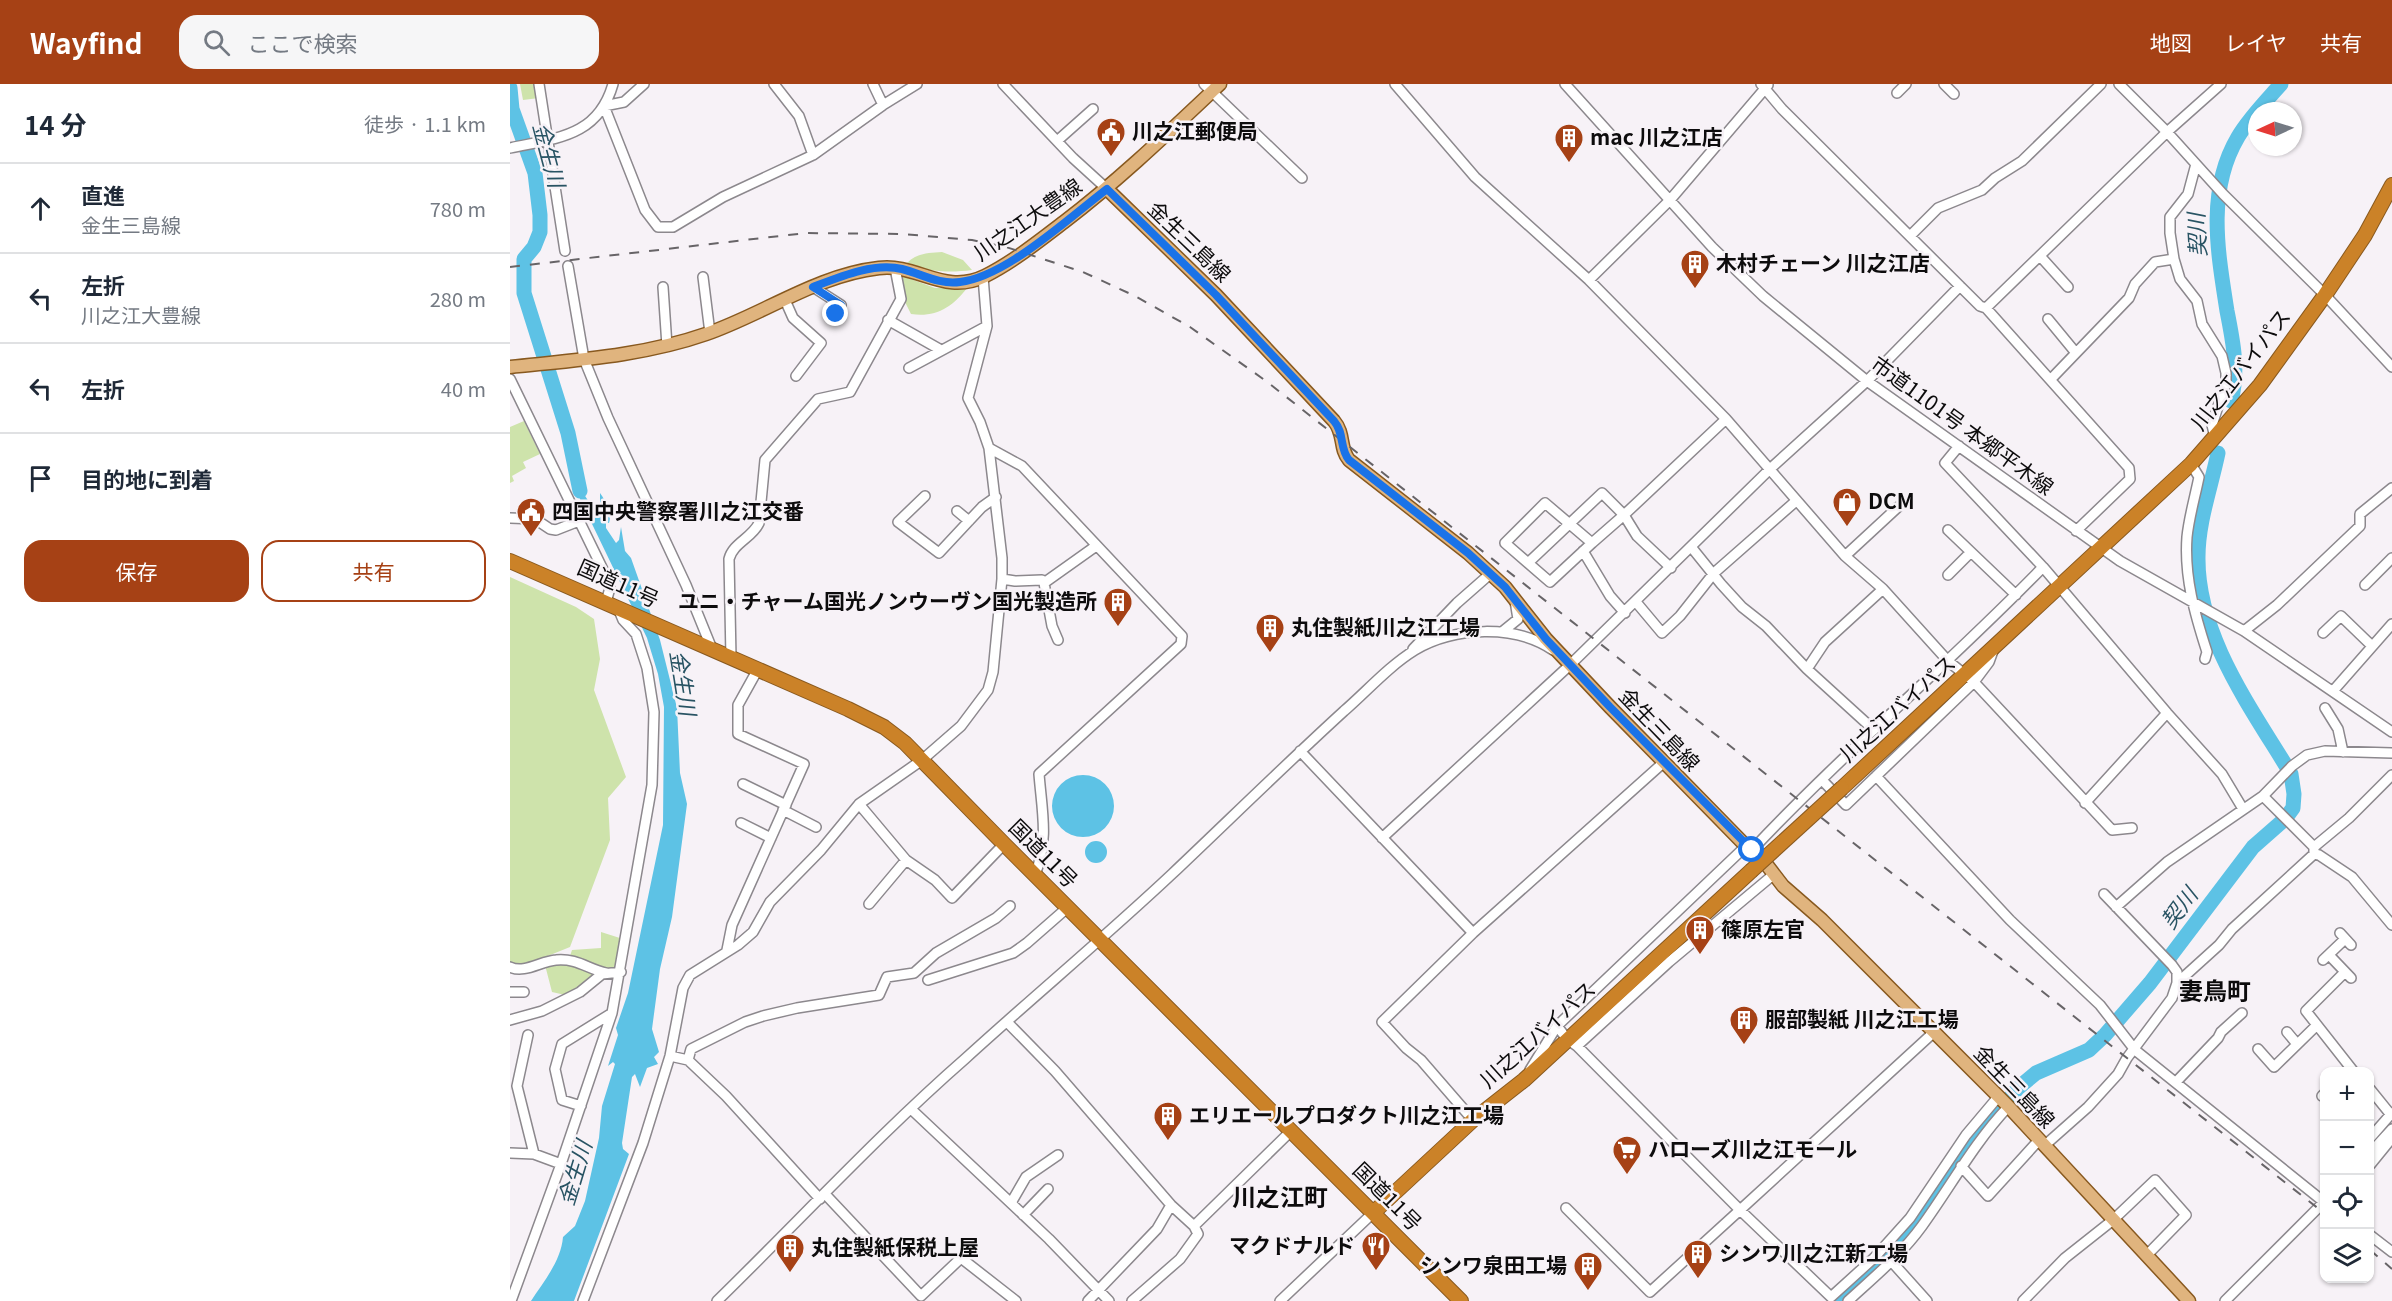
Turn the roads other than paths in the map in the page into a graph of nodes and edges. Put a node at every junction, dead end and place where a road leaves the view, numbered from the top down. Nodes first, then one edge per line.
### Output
1 (539, 84) edge
2 (613, 84) edge
3 (644, 84) edge
4 (774, 84) edge
5 (873, 84) edge
6 (916, 84) edge
7 (1004, 84) edge
8 (1395, 84) edge
9 (1565, 84) edge
10 (1906, 84) edge
11 (1944, 84) edge
12 (2102, 84) edge
13 (2119, 84) edge
14 (2221, 84) edge
15 (1765, 85) edge
16 (1212, 86) edge
17 (1897, 93) dead end
18 (1954, 94) dead end
19 (883, 105) junction
20 (604, 106) junction
21 (1093, 109) dead end
22 (2168, 132) junction
23 (546, 140) junction
24 (1057, 141) junction
25 (510, 148) edge
26 (813, 156) junction
27 (2196, 164) junction
28 (1302, 178) dead end
29 (2392, 185) edge
30 (1107, 189) junction
31 (1670, 200) junction
32 (1910, 236) junction
33 (565, 251) dead end
34 (2040, 256) junction
35 (2174, 259) junction
36 (568, 266) dead end
37 (895, 268) junction
38 (702, 277) dead end
39 (983, 277) junction
40 (1589, 280) junction
41 (1960, 286) junction
42 (663, 287) dead end
43 (813, 287) junction
44 (2068, 287) dead end
45 (2325, 296) junction
46 (785, 300) junction
47 (1986, 309) junction
48 (836, 314) dead end
49 (2048, 319) dead end
50 (888, 320) junction
51 (987, 326) junction
52 (710, 333) junction
53 (667, 346) junction
54 (940, 350) junction
55 (2076, 353) junction
56 (584, 359) junction
57 (2392, 366) edge
58 (510, 367) edge
59 (909, 368) dead end
60 (796, 376) dead end
61 (510, 379) edge
62 (2051, 379) junction
63 (1867, 381) junction
64 (1726, 419) junction
65 (2214, 438) junction
66 (1959, 446) junction
67 (989, 448) junction
68 (2191, 464) junction
69 (1771, 468) junction
70 (2390, 489) edge
71 (925, 496) dead end
72 (996, 497) junction
73 (1796, 501) junction
74 (2392, 502) edge
75 (1898, 507) dead end
76 (957, 511) dead end
77 (1624, 514) junction
78 (510, 518) edge
79 (579, 521) junction
80 (969, 521) junction
81 (1569, 524) junction
82 (1948, 530) dead end
83 (2076, 531) junction
84 (1592, 543) junction
85 (1096, 546) junction
86 (1692, 548) junction
87 (2102, 548) junction
88 (1583, 551) junction
89 (1971, 552) junction
90 (1845, 556) junction
91 (2392, 558) edge
92 (510, 561) edge
93 (1528, 563) junction
94 (2043, 567) junction
95 (1671, 568) junction
96 (1714, 573) junction
97 (1490, 574) junction
98 (1948, 575) dead end
99 (1002, 579) junction
100 (1044, 583) junction
101 (2365, 585) dead end
102 (2060, 586) junction
103 (1883, 589) junction
104 (2016, 595) junction
105 (1514, 598) junction
106 (2192, 601) junction
107 (1636, 602) junction
108 (612, 605) junction
109 (1625, 613) junction
110 (1528, 618) junction
111 (2392, 624) edge
112 (2244, 631) junction
113 (1502, 632) junction
114 (2323, 633) dead end
115 (1517, 636) junction
116 (1058, 640) dead end
117 (2372, 646) junction
118 (712, 650) junction
119 (731, 658) junction
120 (1403, 659) junction
121 (2205, 659) dead end
122 (1948, 661) junction
123 (1569, 662) junction
124 (758, 669) junction
125 (1807, 669) junction
126 (1970, 679) junction
127 (2333, 691) junction
128 (2325, 708) dead end
129 (2167, 713) junction
130 (1874, 730) junction
131 (2392, 732) edge
132 (1300, 751) junction
133 (2343, 752) junction
134 (2392, 753) edge
135 (922, 760) junction
136 (1664, 763) junction
137 (2392, 775) edge
138 (1876, 776) junction
139 (1822, 780) junction
140 (743, 784) dead end
141 (2263, 796) junction
142 (2085, 802) junction
143 (859, 804) junction
144 (784, 808) junction
145 (2243, 809) junction
146 (741, 823) dead end
147 (816, 827) dead end
148 (2132, 828) dead end
149 (771, 838) junction
150 (1382, 838) junction
151 (1004, 844) junction
152 (1749, 848) junction
153 (2314, 851) junction
154 (906, 860) junction
155 (1035, 875) junction
156 (1773, 875) junction
157 (2104, 894) dead end
158 (869, 904) dead end
159 (1010, 906) dead end
160 (2116, 907) junction
161 (1067, 908) junction
162 (2392, 925) edge
163 (1473, 933) junction
164 (2346, 939) dead end
165 (1100, 940) junction
166 (727, 950) junction
167 (510, 967) edge
168 (621, 972) junction
169 (606, 973) junction
170 (928, 980) dead end
171 (2177, 983) junction
172 (510, 992) edge
173 (524, 992) dead end
174 (612, 1012) junction
175 (2241, 1013) dead end
176 (510, 1020) edge
177 (1007, 1022) junction
178 (2316, 1024) junction
179 (1557, 1026) junction
180 (2287, 1032) dead end
181 (1933, 1033) junction
182 (528, 1035) dead end
183 (1572, 1042) junction
184 (2297, 1044) junction
185 (2258, 1049) dead end
186 (2135, 1050) junction
187 (670, 1056) junction
188 (688, 1060) junction
189 (2351, 1067) edge
190 (1524, 1080) junction
191 (2176, 1082) junction
192 (2374, 1094) edge
193 (515, 1099) edge
194 (2003, 1102) junction
195 (581, 1106) junction
196 (910, 1109) junction
197 (2391, 1114) edge
198 (1473, 1120) junction
199 (2392, 1129) edge
200 (1291, 1131) junction
201 (2374, 1133) edge
202 (2392, 1138) edge
203 (2041, 1143) junction
204 (2374, 1149) edge
205 (510, 1153) edge
206 (534, 1154) junction
207 (1058, 1155) dead end
208 (2374, 1160) edge
209 (561, 1164) junction
210 (1961, 1166) junction
211 (1048, 1189) dead end
212 (823, 1197) junction
213 (2320, 1198) edge
214 (2320, 1202) edge
215 (1011, 1203) junction
216 (1171, 1204) junction
217 (1566, 1208) dead end
218 (1740, 1210) junction
219 (1374, 1212) junction
220 (1023, 1215) junction
221 (2113, 1220) junction
222 (1194, 1226) junction
223 (2374, 1238) edge
224 (2392, 1252) edge
225 (2146, 1256) junction
226 (1892, 1262) junction
227 (1098, 1289) junction
228 (511, 1301) edge
229 (583, 1301) edge
230 (717, 1301) edge
231 (1016, 1301) edge
232 (1088, 1301) edge
233 (1109, 1301) edge
234 (1132, 1301) edge
235 (1281, 1301) edge
236 (1461, 1301) edge
237 (1848, 1301) edge
238 (1927, 1301) edge
239 (2023, 1301) edge
240 (2189, 1301) edge
241 (2225, 1301) edge

1 - 23 street
2 - 20 street
3 - 20 street
4 - 26 street
5 - 19 street
6 - 19 street
7 - 24 street
8 - 40 street
9 - 31 street, 市道1101号 本郷平木線
10 - 17 street
11 - 18 street
12 - 32 street
13 - 22 street
14 - 22 street
15 - 31 street
15 - 32 street
16 - 28 street
16 - 30 main road, 川之江大豊線
19 - 26 street
20 - 23 street
20 - 26 street
21 - 24 street
22 - 27 street
22 - 34 street
23 - 25 street
23 - 33 street
24 - 30 street
27 - 35 street
27 - 45 street
29 - 45 highway, 川之江バイパス
30 - 39 main road, 川之江大豊線
30 - 97 main road, 金生三島線
31 - 40 street
31 - 63 street, 市道1101号 本郷平木線
32 - 41 street
34 - 44 street
34 - 47 street
35 - 55 street
35 - 65 street
36 - 56 street
37 - 39 main road, 川之江大豊線
37 - 43 main road, 川之江大豊線
37 - 50 street
38 - 52 street
39 - 51 street
40 - 64 street
41 - 47 street
41 - 63 street
42 - 53 street
43 - 46 main road, 川之江大豊線
43 - 48 street
45 - 57 street
45 - 65 highway, 川之江バイパス
46 - 52 main road, 川之江大豊線
46 - 60 street
47 - 62 street
49 - 55 street
50 - 54 street
50 - 119 street
51 - 54 street
51 - 67 street
52 - 53 main road, 川之江大豊線
53 - 56 main road, 川之江大豊線
54 - 59 street
55 - 62 street
56 - 58 main road, 川之江大豊線
56 - 118 street
61 - 79 street
62 - 83 street
63 - 66 street, 市道1101号 本郷平木線
63 - 69 street
64 - 69 street
64 - 77 street
65 - 68 highway, 川之江バイパス
66 - 83 street, 市道1101号 本郷平木線
66 - 94 street
67 - 72 street
67 - 85 street
68 - 87 highway, 川之江バイパス
68 - 106 street
69 - 73 street
69 - 86 street
70 - 74 street
70 - 112 street
71 - 80 street
72 - 80 street
72 - 99 street
73 - 90 street
73 - 96 street
75 - 90 street
76 - 80 street
77 - 81 street
77 - 84 street
77 - 95 street
78 - 79 street
79 - 108 street
81 - 84 street
81 - 93 street
81 - 93 street
82 - 89 street
83 - 87 street, 市道1101号 本郷平木線
84 - 88 street
85 - 100 street
85 - 155 street
86 - 95 street
86 - 96 street
87 - 102 highway, 川之江バイパス
87 - 106 street, 市道1101号 本郷平木線
88 - 93 street
88 - 109 street
89 - 98 street
89 - 104 street
90 - 103 street
91 - 101 street
92 - 108 highway, 国道11号
94 - 102 street
94 - 104 street
95 - 107 street
96 - 107 street
96 - 125 street
97 - 105 main road, 金生三島線
97 - 120 street
99 - 100 street
99 - 135 street
100 - 116 street
102 - 126 highway, 川之江バイパス
102 - 129 street
103 - 122 street
103 - 125 street
104 - 122 street
105 - 110 main road, 金生三島線
105 - 113 street
106 - 112 street, 市道1101号 本郷平木線
106 - 121 street
107 - 109 street
108 - 118 highway, 国道11号
108 - 168 street
109 - 123 street
110 - 115 street
110 - 123 main road, 金生三島線
111 - 117 street
112 - 127 street, 市道1101号 本郷平木線
113 - 115 street
113 - 120 street
114 - 117 street
115 - 123 street
117 - 127 street
118 - 119 highway, 国道11号
119 - 124 highway, 国道11号
120 - 132 street
122 - 126 street
122 - 130 street
123 - 136 main road, 金生三島線
123 - 150 street
124 - 135 highway, 国道11号
124 - 144 street
125 - 130 street
126 - 138 street
126 - 142 street
126 - 183 highway, 川之江バイパス, bridge
127 - 131 street, 市道1101号 本郷平木線
128 - 133 street
129 - 142 street
129 - 145 street
130 - 139 street
132 - 150 street
132 - 165 street
133 - 134 street
133 - 141 street
135 - 143 street
135 - 151 highway, 国道11号
136 - 152 main road, 金生三島線
136 - 163 street
137 - 153 street
138 - 139 street
138 - 186 street
139 - 152 street
140 - 144 street
141 - 145 street
141 - 153 street
142 - 148 street
143 - 154 street
143 - 166 street
144 - 147 street
144 - 149 street
145 - 160 street
146 - 149 street
149 - 166 street
150 - 163 street
151 - 154 street
151 - 155 highway, 国道11号
152 - 156 main road, 金生三島線
152 - 179 street
153 - 162 street
153 - 171 street
154 - 158 street
155 - 161 highway, 国道11号
156 - 181 main road, 金生三島線
156 - 183 street
157 - 160 street
159 - 188 street
160 - 171 street
161 - 165 highway, 国道11号
161 - 170 street
163 - 198 street
164 - 178 street
165 - 177 street
165 - 200 highway, 国道11号
166 - 187 street
167 - 169 street
168 - 169 street
168 - 174 street
169 - 176 street
171 - 186 street
172 - 173 street
174 - 195 street
174 - 195 street
175 - 191 street
177 - 196 street
177 - 216 street
178 - 184 street
178 - 189 street
179 - 183 street
179 - 190 street
180 - 184 street
181 - 194 main road, 金生三島線
181 - 218 street
182 - 193 street
183 - 190 highway, 川之江バイパス
183 - 218 street
184 - 185 street
186 - 191 street
186 - 203 street
187 - 188 street
187 - 229 street
188 - 212 street
190 - 198 highway, 川之江バイパス
191 - 213 street
192 - 197 street
193 - 206 street
194 - 203 main road, 金生三島線
194 - 210 street
194 - 218 street
195 - 209 street
196 - 212 street
196 - 215 street
197 - 201 street
198 - 219 highway, 川之江バイパス
199 - 204 street
200 - 219 highway, 国道11号
200 - 222 street
202 - 208 street
203 - 210 street
203 - 221 main road, 金生三島線
205 - 206 street
206 - 209 street
207 - 215 street
209 - 228 street
210 - 226 street
211 - 220 street
212 - 230 street
212 - 231 street
214 - 241 street
215 - 220 street
216 - 222 street
216 - 227 street
217 - 218 street
219 - 235 street
219 - 236 highway, 国道11号
220 - 227 street
221 - 225 main road, 金生三島線
221 - 225 street
221 - 239 street
222 - 234 street
223 - 224 street
225 - 240 main road, 金生三島線
226 - 237 street
226 - 238 street
227 - 232 street
227 - 233 street

